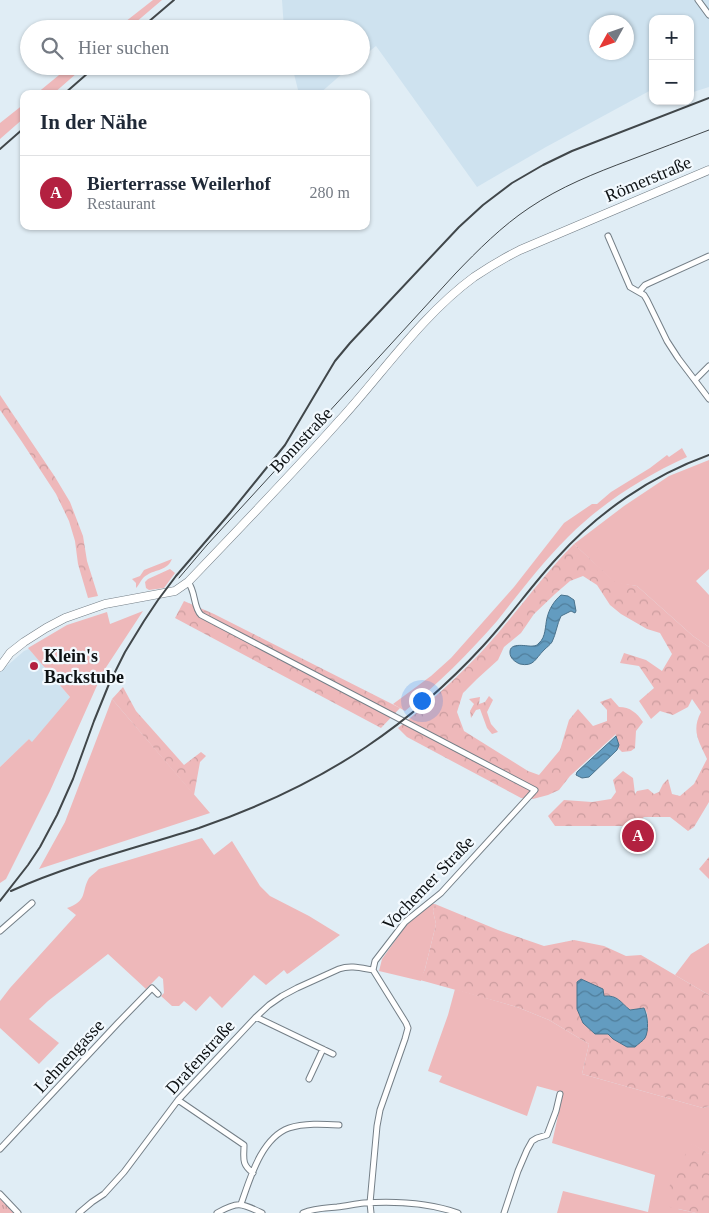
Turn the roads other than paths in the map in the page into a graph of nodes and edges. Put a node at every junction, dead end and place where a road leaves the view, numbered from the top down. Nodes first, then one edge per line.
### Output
1 (698, 0) edge
2 (709, 15) edge
3 (709, 170) edge
4 (599, 216) joint
5 (608, 236) dead end
6 (709, 256) edge
7 (639, 292) junction
8 (709, 366) edge
9 (695, 380) junction
10 (709, 399) edge
11 (188, 582) junction
12 (10, 654) junction
13 (0, 657) edge
14 (0, 666) edge
15 (0, 672) edge
16 (32, 903) dead end
17 (0, 931) edge
18 (373, 970) junction
19 (158, 994) dead end
20 (256, 1017) junction
21 (323, 1049) junction
22 (334, 1054) dead end
23 (309, 1078) dead end
24 (560, 1094) dead end
25 (178, 1100) junction
26 (339, 1125) dead end
27 (0, 1149) edge
28 (253, 1173) junction
29 (0, 1194) edge
30 (370, 1203) junction
31 (241, 1204) junction
32 (18, 1213) edge
33 (79, 1213) edge
34 (217, 1213) edge
35 (262, 1213) edge
36 (303, 1213) edge
37 (371, 1213) edge
38 (458, 1213) edge
39 (504, 1213) edge

1 - 2 street
3 - 4 main road, Römerstraße
4 - 11 main road, Bonnstraße
5 - 7 street
6 - 7 street
7 - 9 street
8 - 9 street
9 - 10 street
11 - 12 main road, Bonnstraße
11 - 18 street, Vochemer Straße
12 - 13 main road, Bonnstraße
12 - 14 main road, Bonnstraße
14 - 15 main road
16 - 17 street
18 - 20 street, Drafenstraße
18 - 30 street
19 - 27 street, Lehnengasse
20 - 21 street
20 - 25 street, Drafenstraße
21 - 22 street
21 - 23 street
24 - 39 street
25 - 28 street
25 - 33 street, Drafenstraße
26 - 28 street
28 - 31 street
29 - 32 street
30 - 36 street
30 - 37 street
30 - 38 street
31 - 34 street
31 - 35 street

